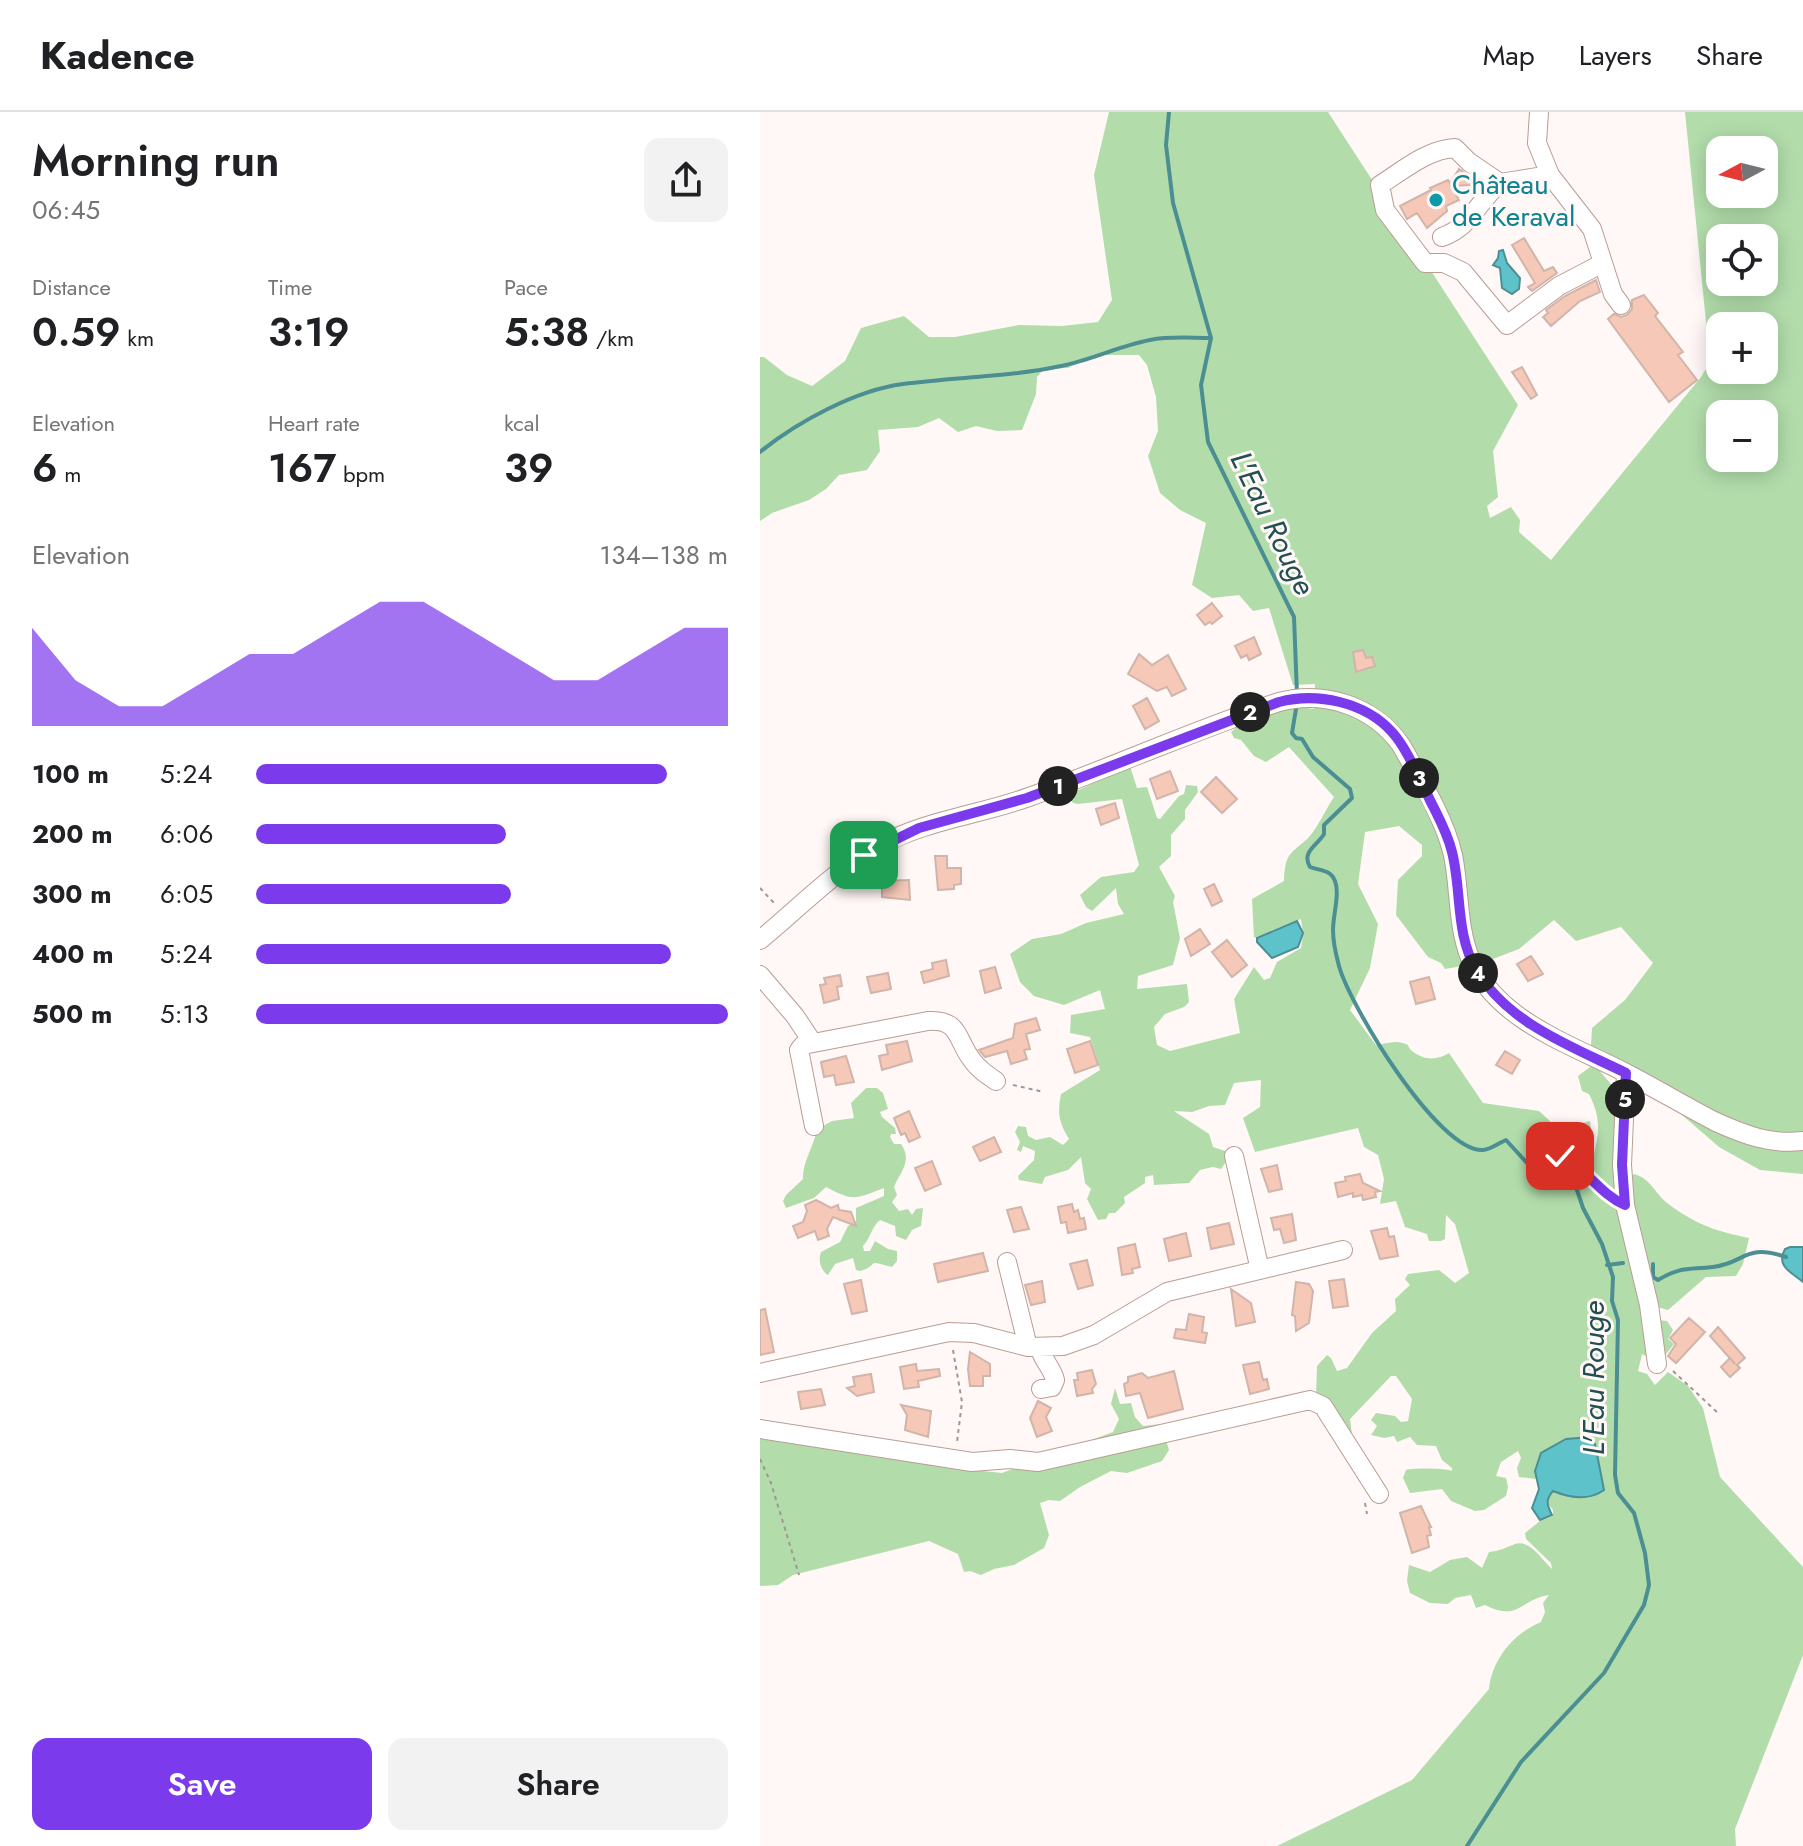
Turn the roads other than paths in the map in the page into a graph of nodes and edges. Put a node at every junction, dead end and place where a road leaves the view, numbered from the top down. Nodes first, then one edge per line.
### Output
1 (1539, 112) edge
2 (1550, 175) junction
3 (1500, 183) junction
4 (1442, 237) dead end
5 (1603, 263) junction
6 (1621, 305) dead end
7 (760, 940) edge
8 (760, 975) edge
9 (813, 1043) junction
10 (1626, 1073) junction
11 (996, 1081) road end
12 (814, 1126) dead end
13 (1803, 1141) edge
14 (1234, 1156) dead end
15 (1343, 1250) dead end
16 (1007, 1262) dead end
17 (1260, 1270) junction
18 (1034, 1347) junction
19 (1657, 1364) road end
20 (760, 1373) edge
21 (1041, 1389) dead end
22 (760, 1429) edge
23 (1379, 1494) dead end

1 - 2 street
2 - 3 street
2 - 5 street
3 - 4 street
3 - 5 street
5 - 6 street
7 - 10 street
8 - 9 street
9 - 11 street
9 - 12 street
10 - 13 street
10 - 19 street
14 - 17 street
15 - 17 street
16 - 18 street
17 - 18 street
18 - 20 street
18 - 21 street
22 - 23 street

